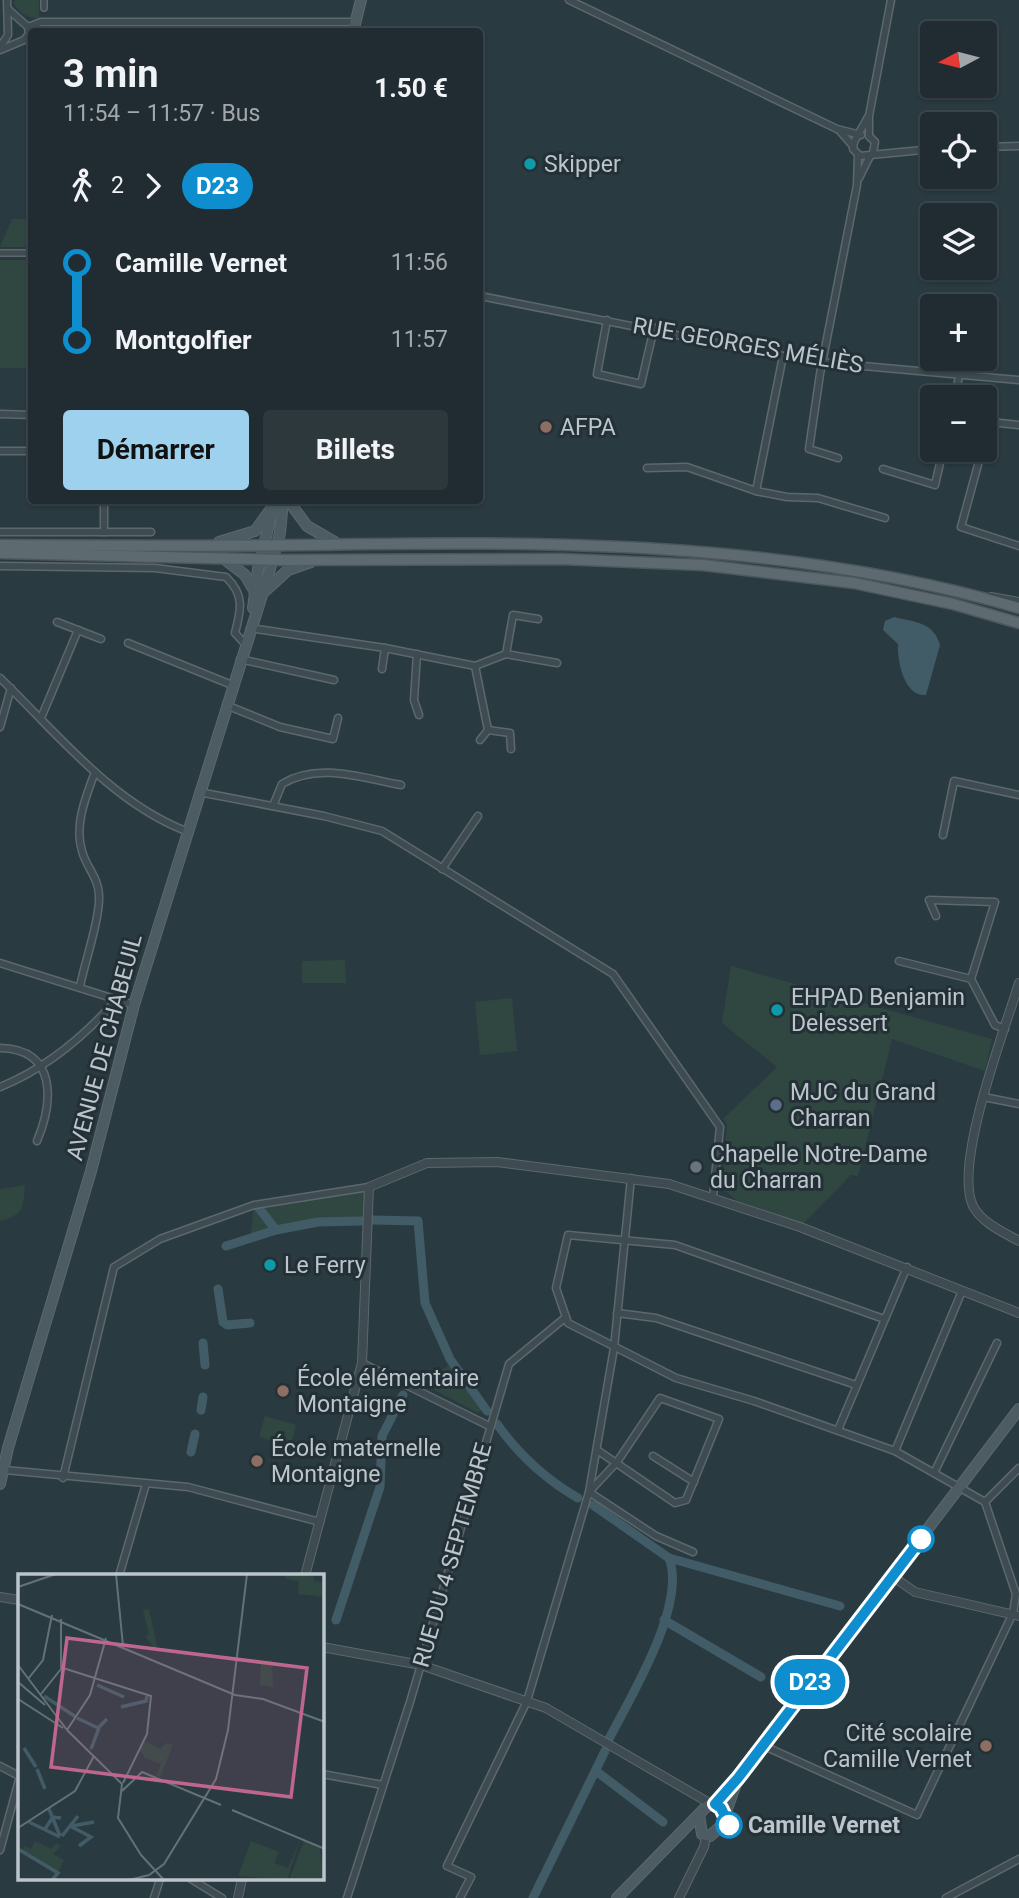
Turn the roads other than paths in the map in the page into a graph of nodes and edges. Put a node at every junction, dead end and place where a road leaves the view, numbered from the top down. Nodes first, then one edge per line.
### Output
1 (44, 0) edge
2 (361, 0) edge
3 (569, 0) edge
4 (891, 0) edge
5 (8, 4) edge
6 (44, 8) dead end
7 (18, 20) junction
8 (163, 21) junction
9 (293, 21) junction
10 (9, 26) junction
11 (28, 27) junction
12 (354, 27) edge
13 (163, 28) edge
14 (293, 28) edge
15 (8, 35) junction
16 (27, 37) joint
17 (17, 42) junction
18 (0, 48) edge
19 (869, 116) junction
20 (837, 129) junction
21 (869, 136) junction
22 (857, 138) junction
23 (875, 146) junction
24 (1019, 146) edge
25 (997, 147) edge
26 (920, 150) edge
27 (893, 151) junction
28 (871, 154) junction
29 (858, 155) junction
30 (858, 179) junction
31 (0, 253) edge
32 (28, 253) edge
33 (483, 297) edge
34 (607, 320) junction
35 (654, 328) junction
36 (783, 356) junction
37 (823, 362) junction
38 (959, 376) junction
39 (1019, 380) edge
40 (957, 385) edge
41 (0, 414) edge
42 (28, 415) edge
43 (997, 423) edge
44 (1019, 425) edge
45 (0, 451) edge
46 (28, 451) edge
47 (838, 458) dead end
48 (940, 462) edge
49 (979, 462) edge
50 (647, 468) dead end
51 (883, 469) dead end
52 (756, 491) junction
53 (104, 504) edge
54 (278, 504) edge
55 (279, 504) edge
56 (283, 504) edge
57 (885, 519) dead end
58 (0, 532) edge
59 (104, 532) junction
60 (151, 532) dead end
61 (208, 544) junction
62 (271, 544) junction
63 (338, 544) junction
64 (0, 545) edge
65 (1019, 546) edge
66 (0, 553) edge
67 (222, 558) junction
68 (320, 559) junction
69 (265, 564) junction
70 (0, 566) edge
71 (259, 593) junction
72 (975, 595) junction
73 (1019, 602) edge
74 (1019, 608) edge
75 (538, 619) dead end
76 (57, 622) dead end
77 (1019, 624) edge
78 (251, 625) junction
79 (78, 631) junction
80 (101, 639) dead end
81 (128, 643) dead end
82 (245, 644) junction
83 (385, 648) junction
84 (416, 654) junction
85 (506, 654) junction
86 (240, 659) junction
87 (557, 663) dead end
88 (475, 666) junction
89 (382, 669) dead end
90 (0, 678) edge
91 (334, 680) dead end
92 (232, 685) junction
93 (11, 688) junction
94 (226, 705) junction
95 (419, 715) dead end
96 (41, 718) junction
97 (338, 718) dead end
98 (0, 727) edge
99 (488, 730) junction
100 (480, 740) dead end
101 (511, 749) dead end
102 (96, 772) junction
103 (401, 785) dead end
104 (198, 792) junction
105 (1019, 795) edge
106 (273, 806) junction
107 (478, 816) dead end
108 (186, 831) junction
109 (943, 835) dead end
110 (442, 869) junction
111 (936, 916) dead end
112 (899, 961) dead end
113 (0, 963) edge
114 (971, 979) junction
115 (1019, 983) edge
116 (80, 986) junction
117 (117, 999) junction
118 (134, 1005) junction
119 (1005, 1029) junction
120 (0, 1048) edge
121 (40, 1067) junction
122 (0, 1087) edge
123 (984, 1097) junction
124 (1019, 1104) edge
125 (37, 1141) dead end
126 (631, 1178) junction
127 (369, 1186) junction
128 (713, 1197) junction
129 (1019, 1241) edge
130 (624, 1242) junction
131 (906, 1267) junction
132 (962, 1291) junction
133 (1019, 1312) edge
134 (617, 1313) junction
135 (566, 1317) junction
136 (884, 1320) junction
137 (997, 1343) dead end
138 (614, 1348) junction
139 (362, 1363) junction
140 (856, 1385) junction
141 (1019, 1409) edge
142 (489, 1426) junction
143 (838, 1430) junction
144 (597, 1450) junction
145 (895, 1451) junction
146 (653, 1456) dead end
147 (617, 1462) junction
148 (3, 1468) edge
149 (1019, 1468) edge
150 (933, 1473) junction
151 (63, 1478) junction
152 (694, 1482) junction
153 (0, 1484) edge
154 (146, 1484) junction
155 (959, 1488) junction
156 (589, 1492) junction
157 (985, 1502) junction
158 (320, 1522) junction
159 (692, 1552) dead end
160 (1019, 1573) edge
161 (119, 1574) edge
162 (306, 1574) edge
163 (892, 1576) junction
164 (1010, 1576) junction
165 (0, 1597) edge
166 (18, 1600) edge
167 (1016, 1614) edge
168 (324, 1647) edge
169 (421, 1665) junction
170 (527, 1701) junction
171 (762, 1745) junction
172 (0, 1766) edge
173 (324, 1774) edge
174 (18, 1777) edge
175 (738, 1778) junction
176 (18, 1782) edge
177 (383, 1785) junction
178 (713, 1804) junction
179 (724, 1814) junction
180 (699, 1815) junction
181 (704, 1835) junction
182 (678, 1838) junction
183 (0, 1850) edge
184 (1019, 1859) edge
185 (159, 1881) edge
186 (194, 1881) edge
187 (154, 1898) edge
188 (222, 1898) edge
189 (346, 1898) edge
190 (460, 1898) edge
191 (617, 1898) edge
192 (679, 1898) edge
193 (946, 1898) edge

1 - 6 street
2 - 12 main road
3 - 20 street
4 - 19 street
5 - 7 street
5 - 10 street
7 - 10 street
7 - 11 street
8 - 9 street
8 - 11 street
8 - 13 street
9 - 12 street
9 - 14 street
10 - 15 street
11 - 16 street
15 - 17 street
15 - 18 street
16 - 17 street
17 - 18 street
19 - 21 street
19 - 22 street
20 - 22 street
20 - 22 street
21 - 22 street
21 - 23 street
22 - 29 street
23 - 27 street
23 - 28 street
24 - 25 street
26 - 27 street
27 - 28 street
28 - 29 street
28 - 30 street
29 - 30 street
30 - 37 street
31 - 32 street
33 - 34 street, RUE GEORGES MÉLIÈS
34 - 35 street, RUE GEORGES MÉLIÈS
34 - 35 street
35 - 36 street, RUE GEORGES MÉLIÈS
36 - 37 street, RUE GEORGES MÉLIÈS
36 - 52 street
37 - 38 street, RUE GEORGES MÉLIÈS
37 - 47 street
38 - 39 street, RUE GEORGES MÉLIÈS
38 - 40 street
41 - 42 street
43 - 44 street
45 - 46 street
48 - 51 street
49 - 65 street
50 - 52 street
52 - 57 street
53 - 59 street
54 - 61 main road
55 - 62 main road, AVENUE DE CHABEUIL
56 - 63 main road
58 - 59 street
59 - 60 street
61 - 62 main road
61 - 64 main road
62 - 63 main road
62 - 69 main road, AVENUE DE CHABEUIL
63 - 72 main road
66 - 67 main road
67 - 69 main road
67 - 71 main road
68 - 69 main road
68 - 71 main road, AVENUE DE CHABEUIL
68 - 77 main road
69 - 71 main road, AVENUE DE CHABEUIL
70 - 82 street
71 - 78 main road, AVENUE DE CHABEUIL
72 - 73 street
72 - 74 main road
75 - 85 street
76 - 79 street
78 - 82 main road, AVENUE DE CHABEUIL
78 - 83 street
79 - 80 street
79 - 96 street
81 - 92 street
82 - 86 main road, AVENUE DE CHABEUIL
83 - 84 street
83 - 89 street
84 - 88 street
84 - 95 street
85 - 87 street
85 - 88 street
86 - 91 street
86 - 92 main road, AVENUE DE CHABEUIL
88 - 99 street
90 - 93 street
92 - 94 main road, AVENUE DE CHABEUIL
93 - 96 street
93 - 98 street
94 - 97 street
94 - 104 main road, AVENUE DE CHABEUIL
96 - 102 street
99 - 100 street
99 - 101 street
102 - 108 street
102 - 116 street
103 - 106 street
104 - 106 street
104 - 108 main road, AVENUE DE CHABEUIL
105 - 109 street
106 - 110 street
107 - 110 street
108 - 118 main road, AVENUE DE CHABEUIL
110 - 128 street
111 - 114 street
112 - 114 street
113 - 116 street
114 - 119 street
115 - 119 street
116 - 117 street
117 - 118 street
117 - 121 street
118 - 148 main road, AVENUE DE CHABEUIL
119 - 123 street
120 - 121 street
121 - 122 street
121 - 125 street
123 - 124 street
123 - 129 street
126 - 127 street
126 - 128 street
126 - 130 street
127 - 139 street
127 - 151 street
128 - 131 street
130 - 134 street
130 - 135 street
130 - 136 street
131 - 132 street
131 - 136 street
132 - 133 street
132 - 145 street
134 - 138 street
134 - 140 street
135 - 138 street
135 - 142 street, RUE DU 4 SEPTEMBRE
136 - 140 street
137 - 150 street
138 - 143 street
138 - 144 street
139 - 142 street
139 - 158 street
140 - 143 street
141 - 155 main road
142 - 169 street, RUE DU 4 SEPTEMBRE
143 - 145 street
144 - 147 street
144 - 156 street
145 - 150 street
146 - 152 street
147 - 152 street
147 - 152 street
147 - 156 street
148 - 151 street
148 - 153 main road, AVENUE DE CHABEUIL
149 - 157 street
150 - 155 street
151 - 154 street
154 - 158 street
154 - 161 street
155 - 157 street
155 - 163 main road
156 - 159 street
156 - 170 street
157 - 164 street
158 - 162 street
160 - 164 street
163 - 167 street
163 - 171 main road
164 - 167 street
165 - 166 street
167 - 171 street
168 - 169 street
169 - 170 street
169 - 177 street, RUE DU 4 SEPTEMBRE
170 - 178 street
170 - 190 street
171 - 175 main road
172 - 174 street
173 - 177 street
175 - 178 main road
175 - 179 main road
176 - 183 street
177 - 189 street, RUE DU 4 SEPTEMBRE
178 - 179 main road
178 - 180 main road
179 - 181 main road
180 - 181 main road
180 - 182 main road
181 - 182 main road
181 - 192 street
182 - 191 main road
184 - 193 street
185 - 187 street
186 - 188 street

